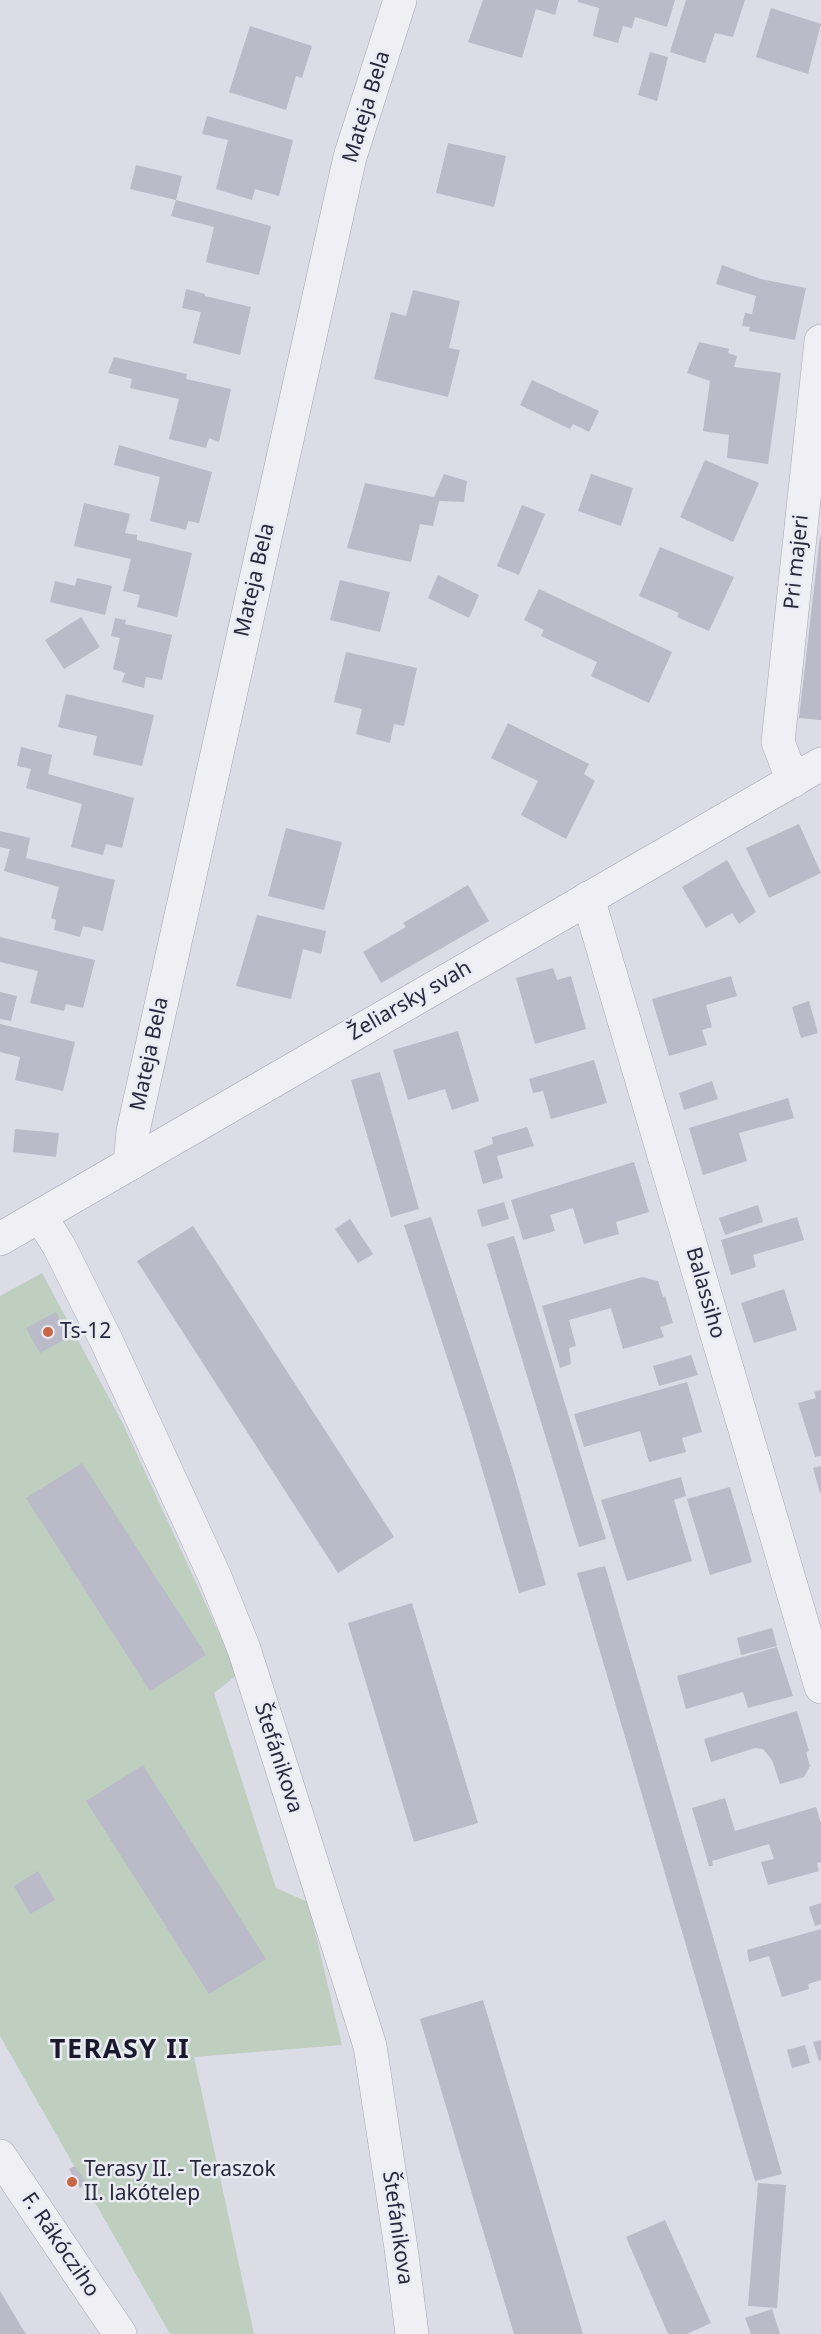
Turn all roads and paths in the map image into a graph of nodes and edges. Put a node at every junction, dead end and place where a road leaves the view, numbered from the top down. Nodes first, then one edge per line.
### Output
1 (400, 0) edge
2 (821, 341) edge
3 (821, 764) edge
4 (793, 781) junction
5 (588, 898) junction
6 (130, 1164) junction
7 (40, 1216) junction
8 (0, 1239) edge
9 (821, 1687) edge
10 (0, 2156) edge
11 (120, 2334) edge
12 (412, 2334) edge

1 - 6 street, Mateja Bela
2 - 4 street, Pri majeri
3 - 4 street, Želiarsky svah
4 - 5 street, Želiarsky svah
5 - 6 street, Želiarsky svah
5 - 9 street, Balassiho
6 - 7 street, Želiarsky svah
7 - 8 street, Želiarsky svah
7 - 12 street, Štefánikova
10 - 11 street, F. Rákócziho

